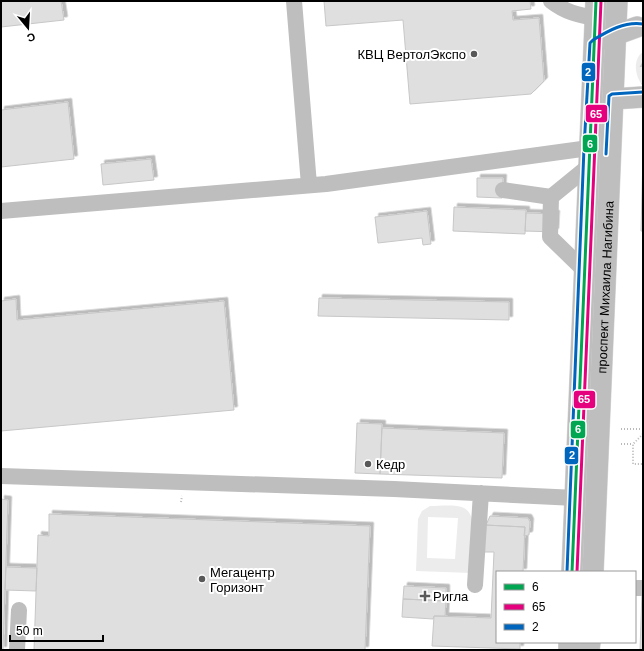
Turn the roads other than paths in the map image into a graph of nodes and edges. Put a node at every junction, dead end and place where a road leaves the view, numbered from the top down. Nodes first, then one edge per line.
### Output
1 (294, 1) edge
2 (551, 1) edge
3 (616, 6) edge
4 (595, 9) edge
5 (640, 28) edge
6 (616, 34) junction
7 (595, 44) junction
8 (593, 79) junction
9 (643, 97) edge
10 (613, 99) junction
11 (589, 157) junction
12 (309, 185) junction
13 (503, 190) dead end
14 (551, 197) junction
15 (1, 211) edge
16 (585, 271) junction
17 (1, 476) edge
18 (481, 493) junction
19 (576, 498) junction
20 (572, 571) edge
21 (593, 571) edge
22 (475, 584) dead end
23 (19, 610) dead end
24 (17, 650) edge

1 - 12 lane
2 - 4 lane
3 - 5 main road
3 - 6 main road, проспект Михаила Нагибина
4 - 7 main road, проспект Михаила Нагибина
5 - 6 main road
6 - 7 main road
6 - 10 main road, проспект Михаила Нагибина
7 - 8 main road, проспект Михаила Нагибина
8 - 10 main road
8 - 11 main road, проспект Михаила Нагибина
9 - 10 main road
10 - 21 main road, проспект Михаила Нагибина
11 - 12 lane
11 - 14 lane
11 - 16 main road, проспект Михаила Нагибина
12 - 15 lane
13 - 14 lane
14 - 16 lane
16 - 19 main road, проспект Михаила Нагибина
17 - 18 lane
18 - 19 lane
18 - 22 lane
19 - 20 main road, проспект Михаила Нагибина
23 - 24 lane

